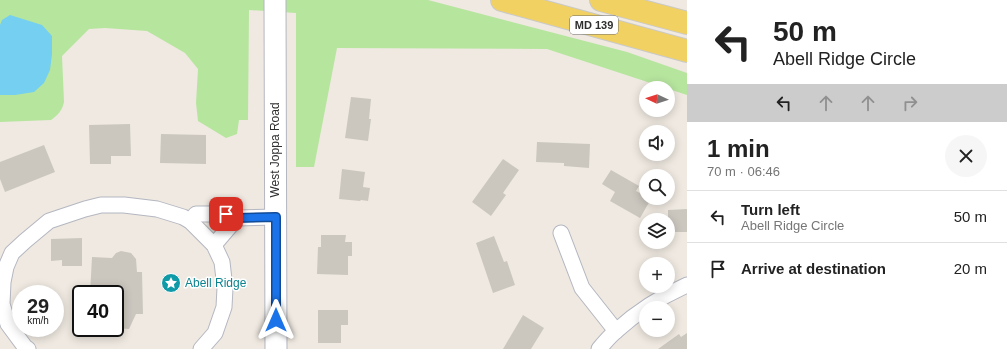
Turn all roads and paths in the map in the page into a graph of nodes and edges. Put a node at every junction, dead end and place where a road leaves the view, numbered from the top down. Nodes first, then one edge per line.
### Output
1 (274, 0) edge
2 (502, 0) edge
3 (601, 0) edge
4 (681, 18) edge
5 (687, 51) edge
6 (276, 217) junction
7 (237, 218) junction
8 (190, 221) junction
9 (561, 233) dead end
10 (214, 245) junction
11 (687, 285) edge
12 (616, 331) junction
13 (28, 349) edge
14 (201, 349) edge
15 (276, 349) edge
16 (599, 349) edge

1 - 6 street, West Joppa Road
2 - 5 main road, MD 139
3 - 4 main road, MD 139
6 - 7 street
6 - 15 street, West Joppa Road
7 - 8 street
7 - 10 street
8 - 10 street
8 - 13 street
9 - 12 street
10 - 14 street
11 - 12 street
12 - 16 street

